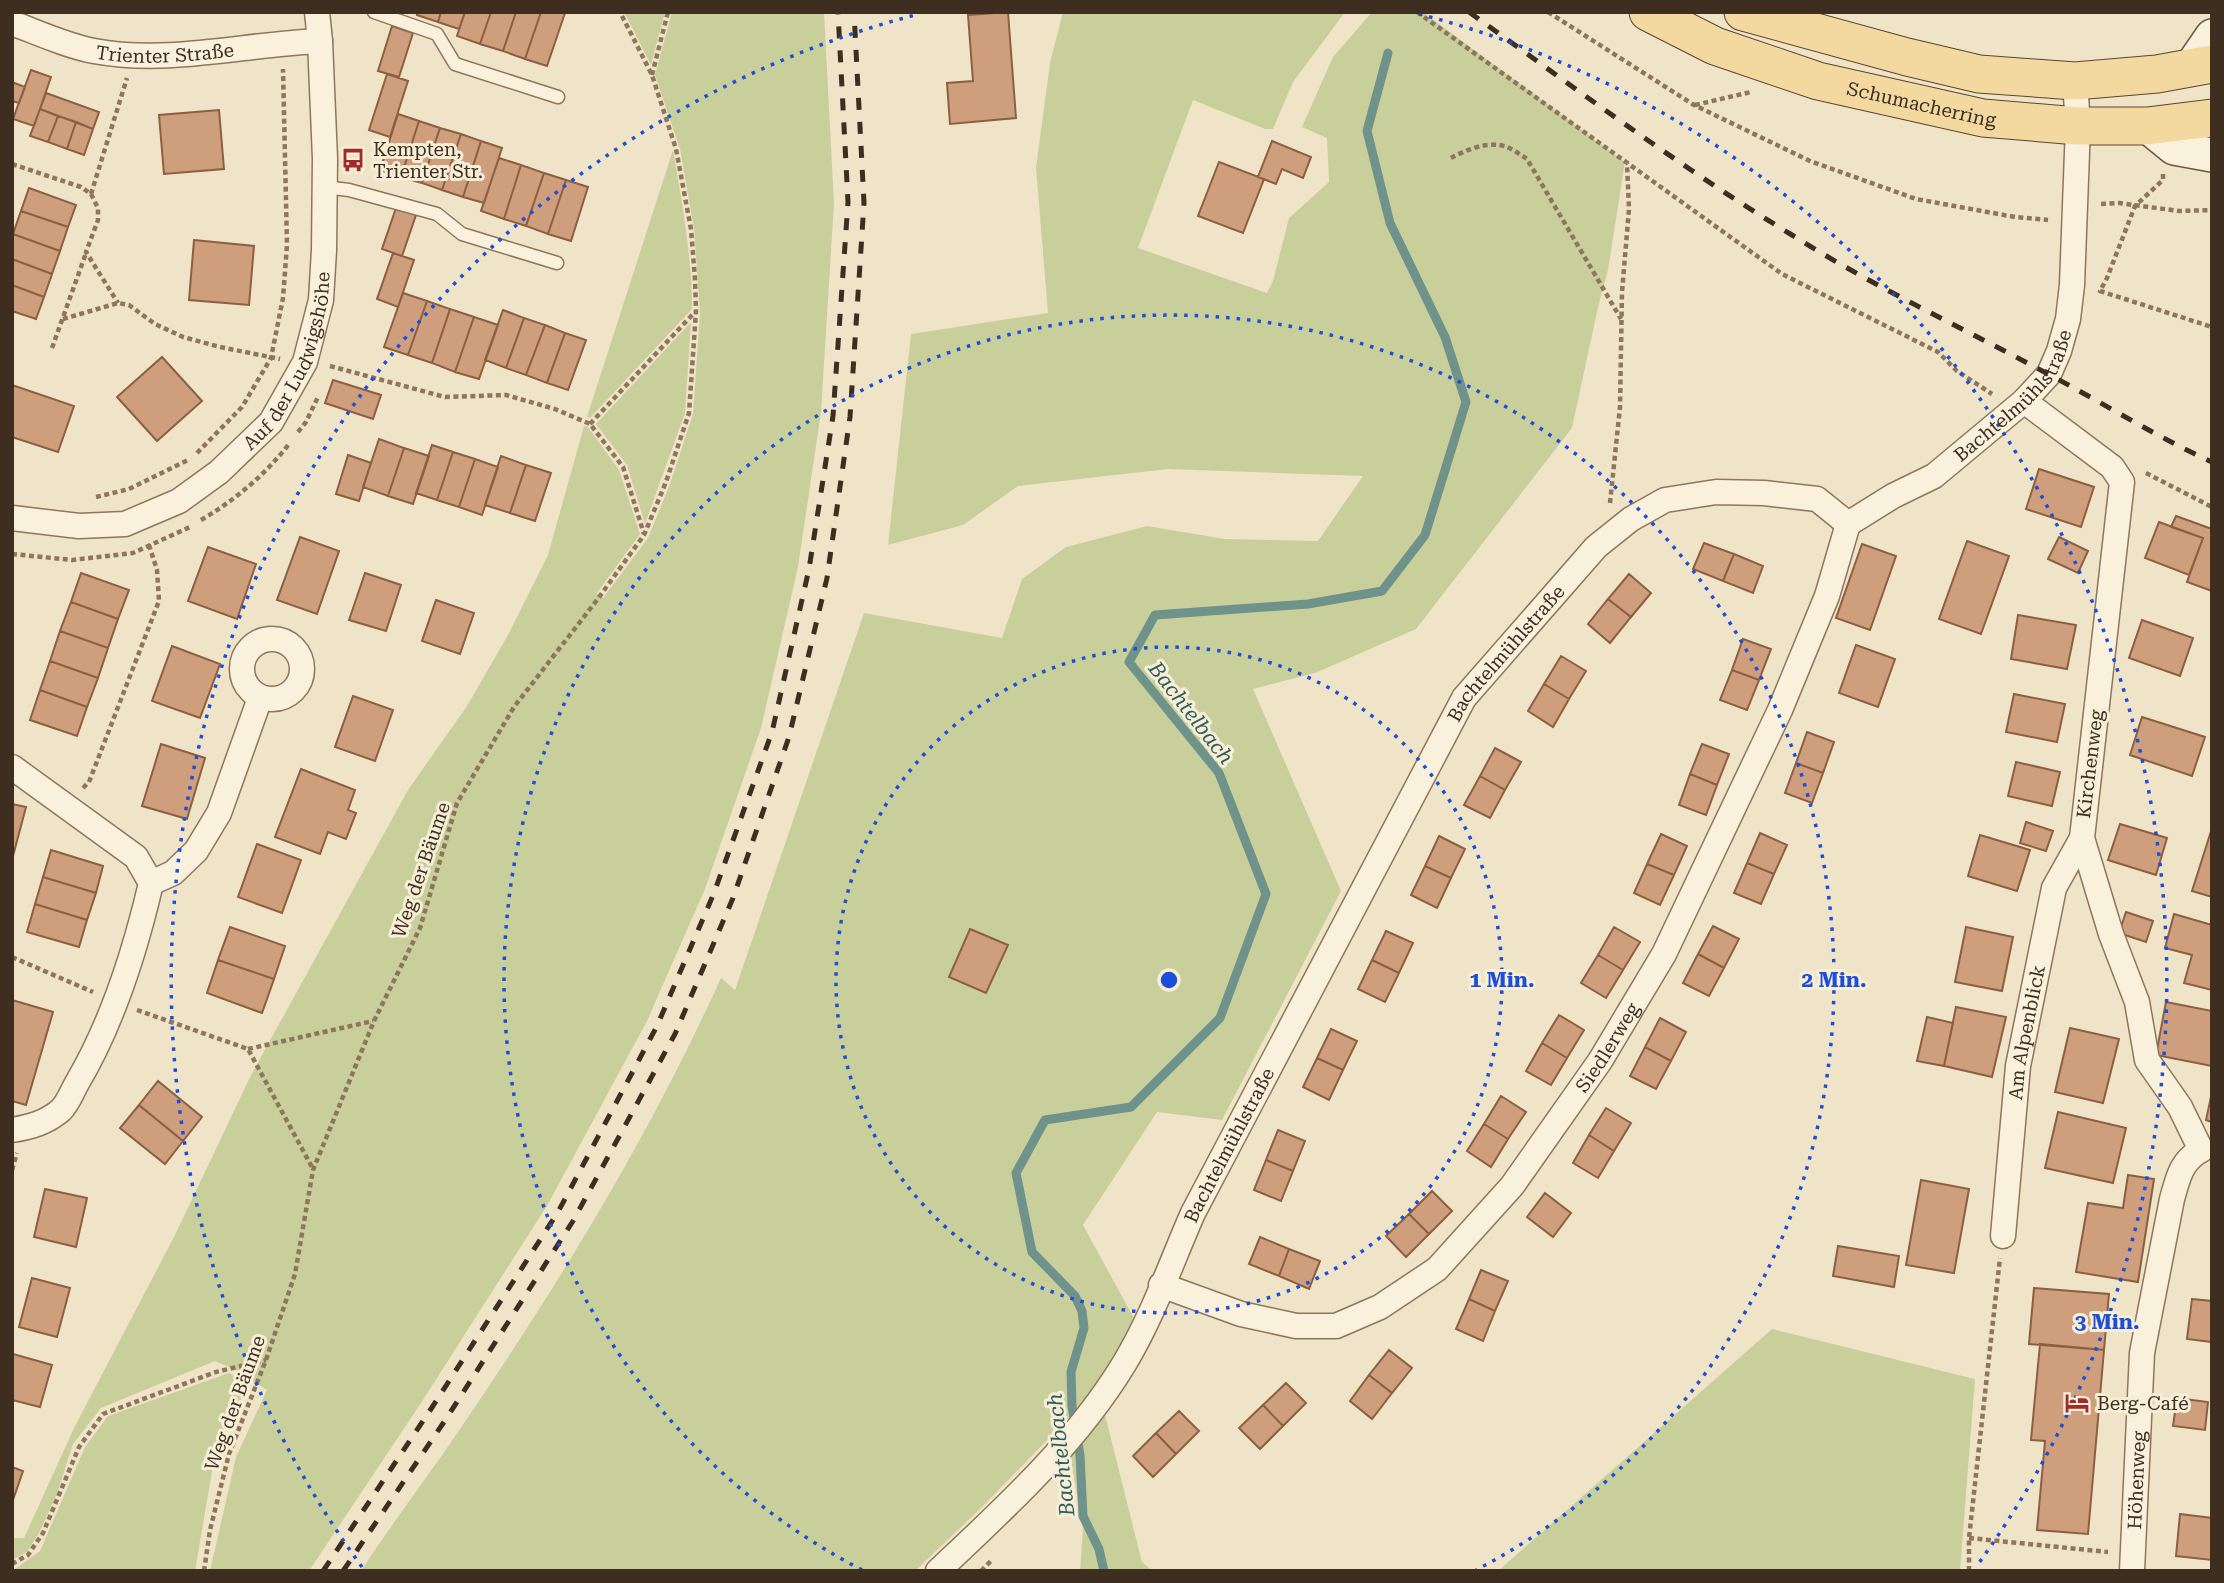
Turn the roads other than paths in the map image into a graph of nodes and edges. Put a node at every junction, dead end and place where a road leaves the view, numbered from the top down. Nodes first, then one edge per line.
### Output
1 (317, 12) edge
2 (374, 12) edge
3 (1648, 12) edge
4 (1743, 12) edge
5 (12, 23) edge
6 (2212, 36) edge
7 (320, 41) junction
8 (2201, 66) edge
9 (2075, 81) junction
10 (558, 97) dead end
11 (2212, 118) edge
12 (2078, 126) junction
13 (2147, 126) junction
14 (2212, 155) edge
15 (324, 187) junction
16 (557, 263) dead end
17 (2024, 401) junction
18 (12, 518) edge
19 (1848, 524) junction
20 (260, 698) dead end
21 (12, 767) edge
22 (2082, 838) junction
23 (151, 883) junction
24 (12, 1130) edge
25 (2206, 1151) edge
26 (2003, 1236) road end
27 (1161, 1285) junction
28 (2132, 1563) edge
29 (938, 1571) edge

1 - 7 street, Auf der Ludwigshöhe
2 - 10 lane
3 - 12 main road, Schumacherring
4 - 9 main road, Schumacherring
5 - 7 street, Trienter Straße
6 - 8 street
7 - 15 street, Auf der Ludwigshöhe
8 - 9 main road, Schumacherring
9 - 12 street, Bachtelmühlstraße
11 - 13 main road, Schumacherring
12 - 13 main road, Schumacherring
12 - 17 street, Bachtelmühlstraße
13 - 14 street
15 - 16 lane
15 - 18 street, Auf der Ludwigshöhe
17 - 19 street, Bachtelmühlstraße
17 - 22 street, Kirchenweg
19 - 27 street, Bachtelmühlstraße
19 - 27 street, Siedlerweg
20 - 23 street
21 - 23 street
22 - 25 street, Kirchenweg
22 - 26 street, Am Alpenblick
23 - 24 street
25 - 28 street, Höhenweg
27 - 29 street, Bachtelmühlstraße

